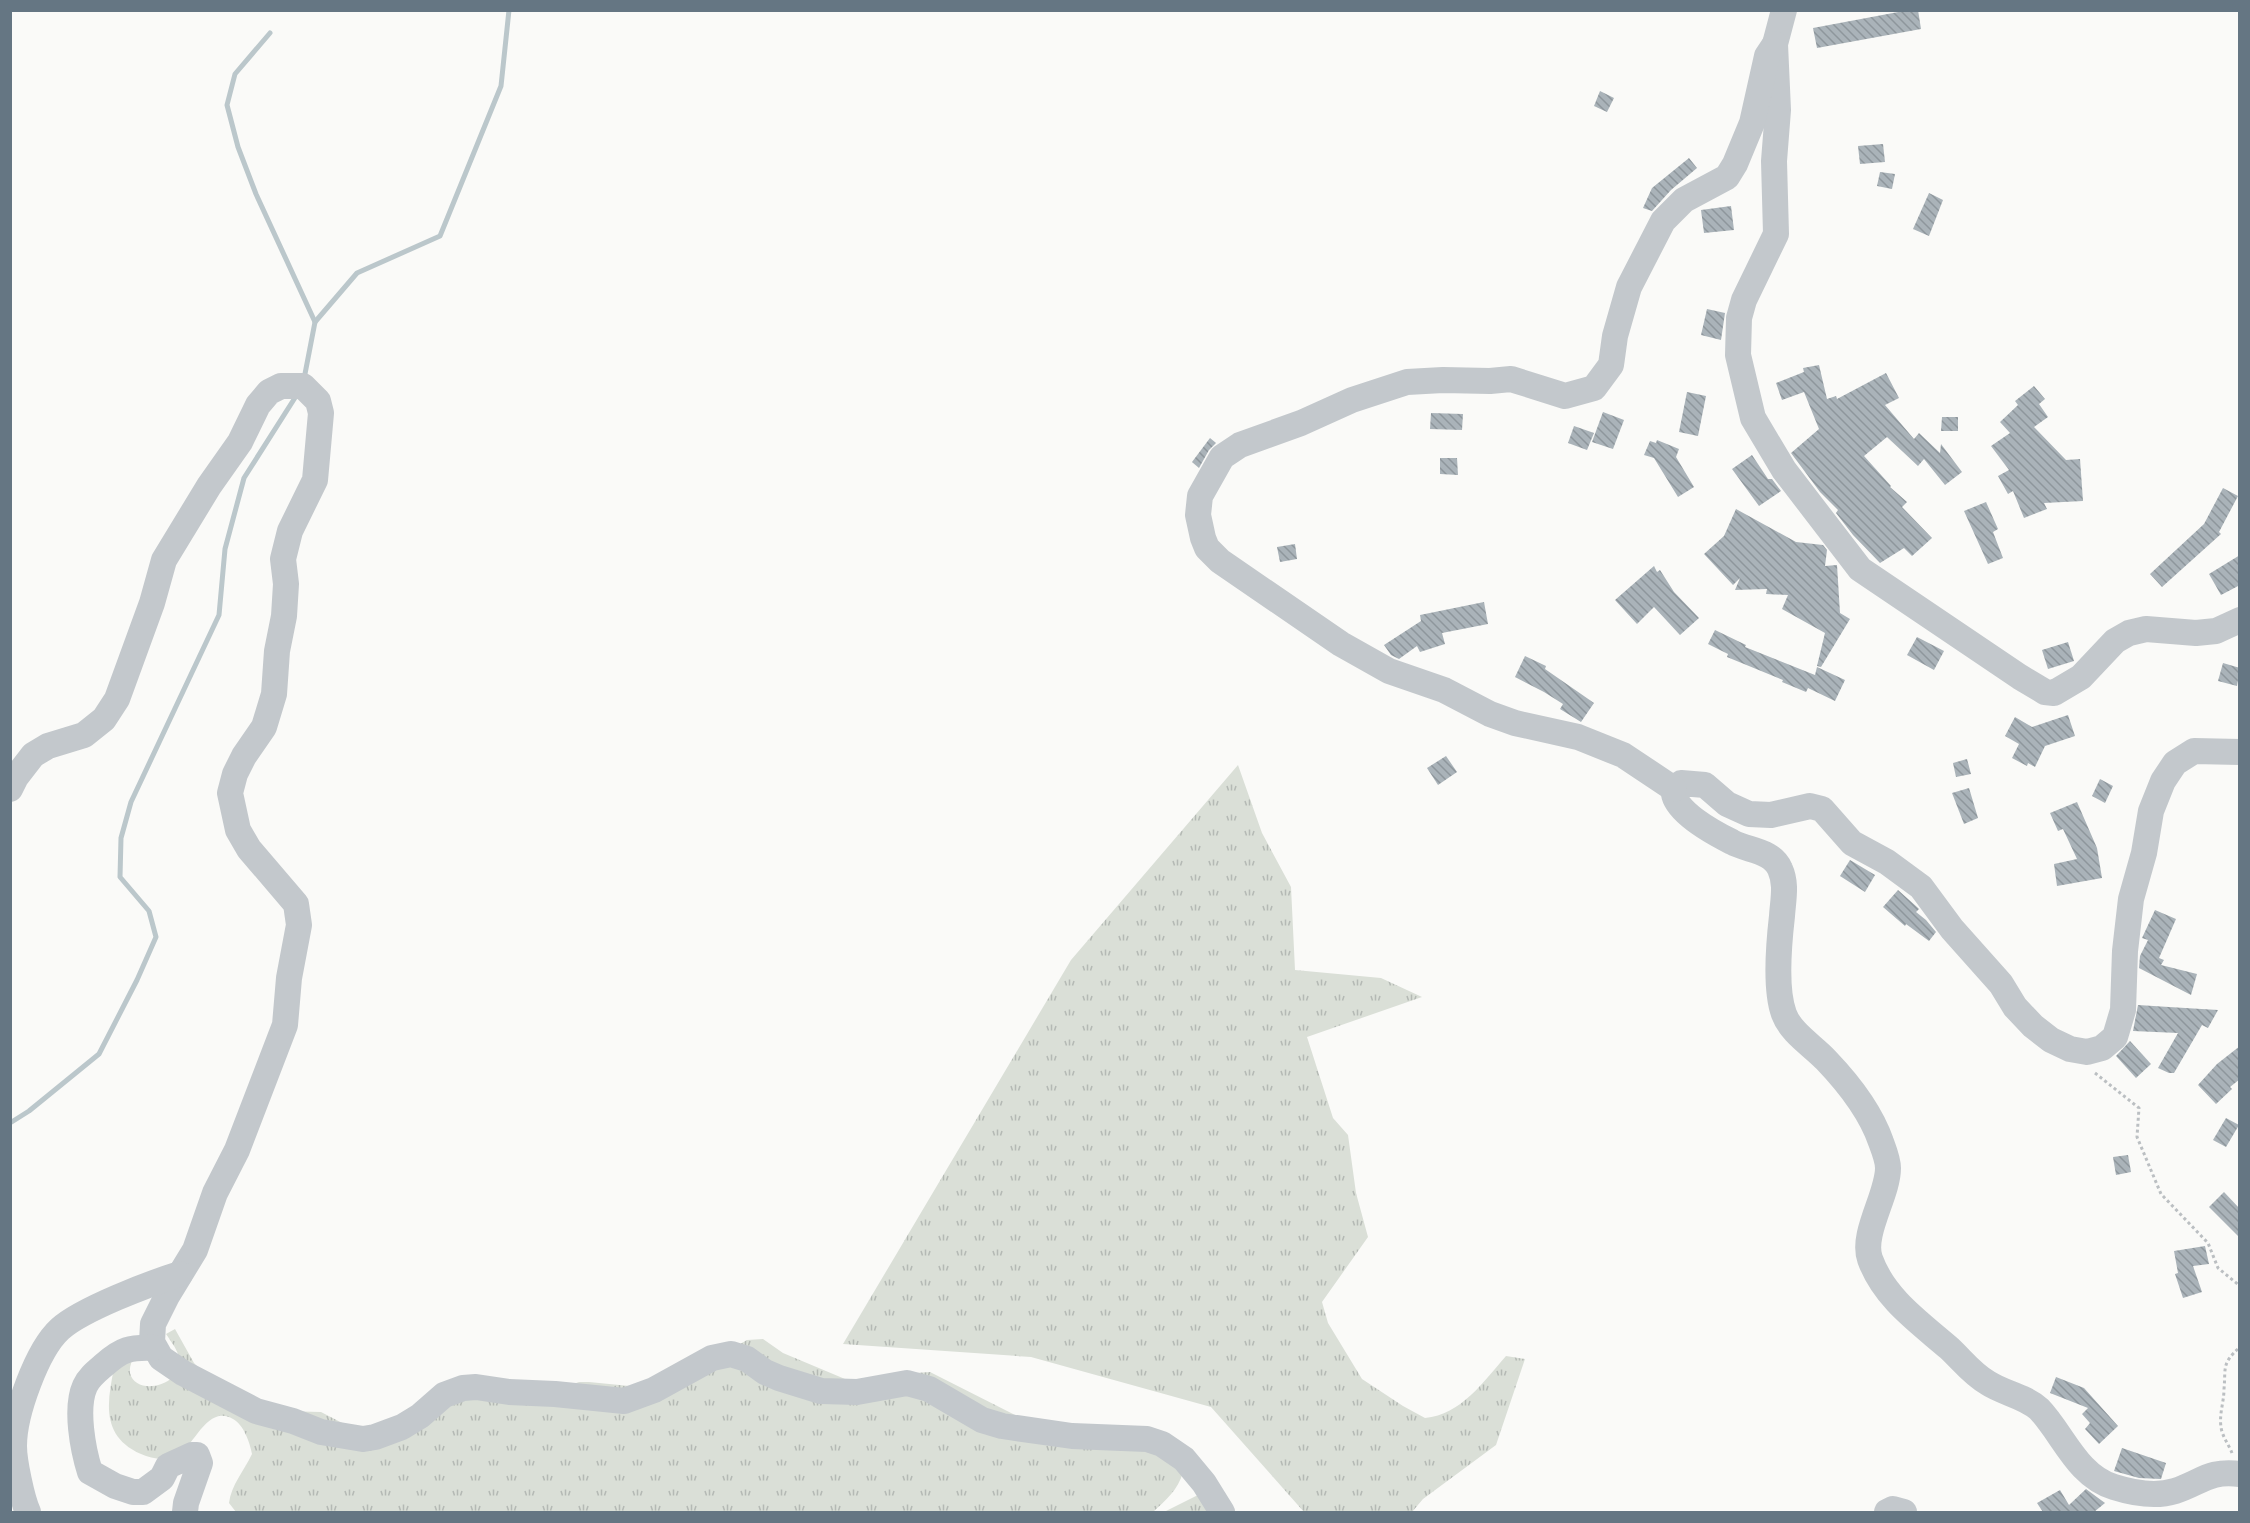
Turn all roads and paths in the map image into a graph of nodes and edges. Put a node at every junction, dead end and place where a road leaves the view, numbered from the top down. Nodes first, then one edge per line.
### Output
1 (1784, 10) edge
2 (1775, 44) junction
3 (2240, 620) edge
4 (2240, 752) edge
5 (10, 789) edge
6 (1674, 789) junction
7 (2070, 1050) junction
8 (180, 1274) junction
9 (2240, 1286) edge
10 (2240, 1347) edge
11 (154, 1348) junction
12 (2237, 1468) edge
13 (22, 1509) edge
14 (186, 1512) edge
15 (1222, 1512) edge
16 (1887, 1512) edge
17 (1904, 1512) edge

1 - 2 street
2 - 3 street
2 - 6 street
4 - 7 street
5 - 8 street
6 - 7 street
6 - 12 street
7 - 9 path
8 - 11 street
8 - 13 street
10 - 12 path
11 - 14 street
11 - 15 street
16 - 17 street

